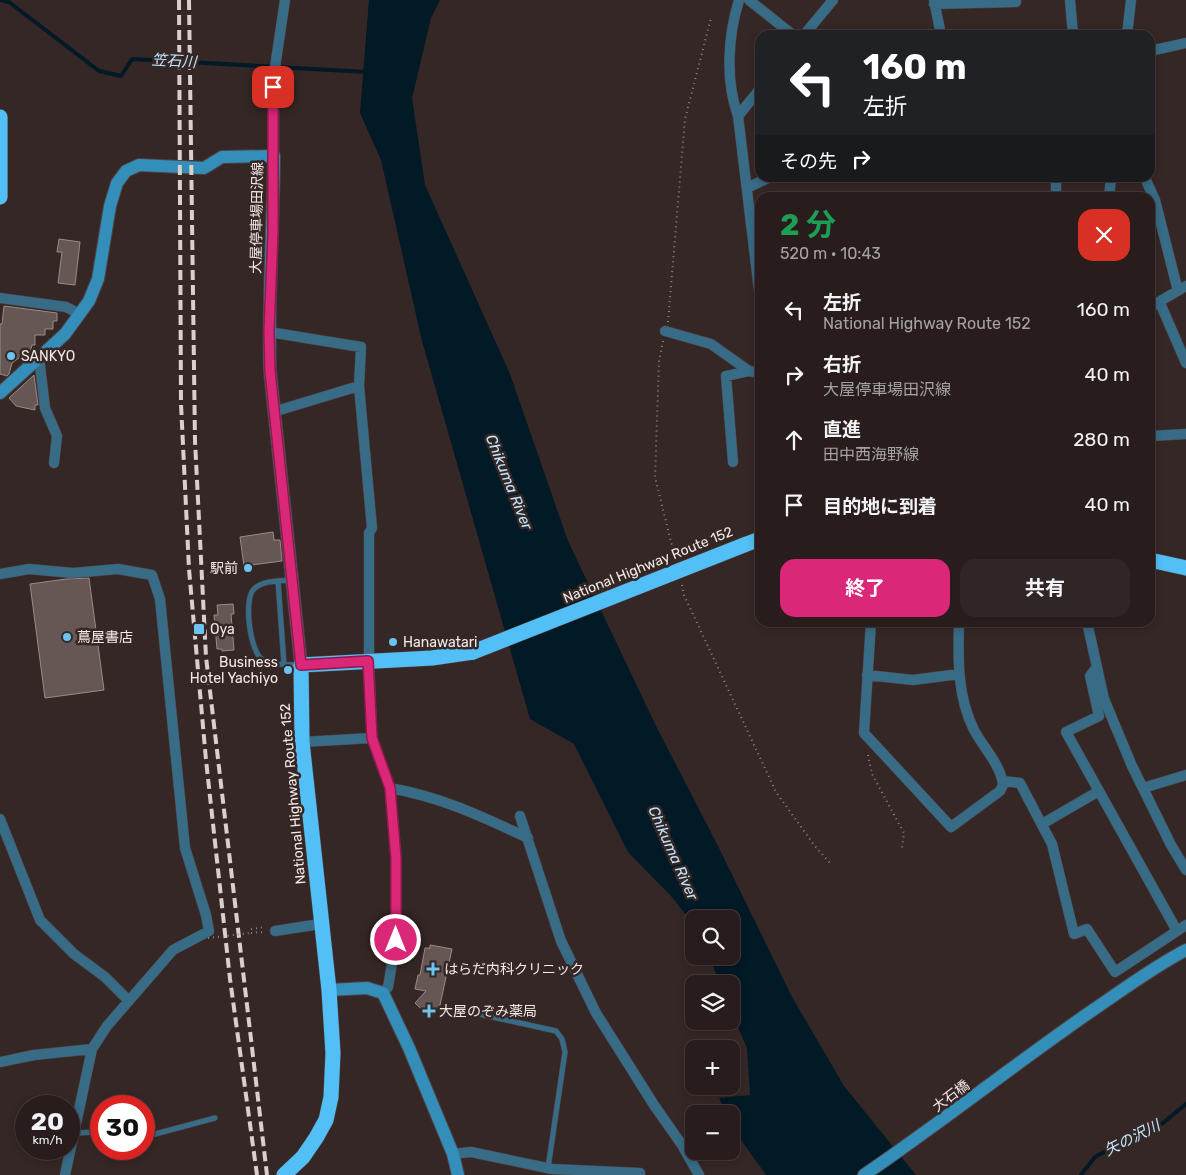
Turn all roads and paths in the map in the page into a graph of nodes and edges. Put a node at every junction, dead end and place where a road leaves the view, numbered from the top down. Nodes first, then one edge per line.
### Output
1 (285, 0) edge
2 (739, 0) edge
3 (749, 0) edge
4 (833, 0) edge
5 (1016, 0) edge
6 (1070, 0) edge
7 (1132, 0) edge
8 (934, 2) edge
9 (711, 18) dead end
10 (787, 30) edge
11 (808, 30) edge
12 (940, 30) edge
13 (1073, 30) edge
14 (1128, 30) edge
15 (1186, 43) edge
16 (1155, 51) edge
17 (755, 95) edge
18 (738, 116) junction
19 (0, 117) edge
20 (274, 156) junction
21 (760, 182) edge
22 (747, 188) junction
23 (0, 196) edge
24 (1155, 200) edge
25 (755, 256) edge
26 (1182, 288) edge
27 (0, 298) edge
28 (1155, 305) edge
29 (80, 314) junction
30 (665, 331) junction
31 (269, 332) junction
32 (39, 357) junction
33 (1186, 363) edge
34 (749, 372) junction
35 (755, 373) edge
36 (359, 386) junction
37 (0, 393) edge
38 (273, 412) junction
39 (1186, 434) edge
40 (1155, 436) edge
41 (733, 462) dead end
42 (54, 463) dead end
43 (755, 541) edge
44 (675, 558) dead end
45 (1155, 561) edge
46 (1186, 568) edge
47 (0, 574) edge
48 (680, 576) dead end
49 (293, 580) junction
50 (278, 581) junction
51 (871, 627) edge
52 (959, 627) edge
53 (1088, 627) edge
54 (368, 661) junction
55 (284, 664) junction
56 (301, 665) junction
57 (1097, 667) junction
58 (959, 674) junction
59 (867, 675) junction
60 (864, 733) junction
61 (372, 738) junction
62 (302, 742) junction
63 (1186, 775) edge
64 (1003, 781) junction
65 (390, 788) junction
66 (1143, 788) junction
67 (1099, 791) junction
68 (520, 816) dead end
69 (0, 819) edge
70 (1042, 824) junction
71 (528, 838) junction
72 (902, 848) dead end
73 (830, 863) dead end
74 (1186, 870) edge
75 (320, 924) junction
76 (1186, 925) edge
77 (275, 931) dead end
78 (1176, 931) junction
79 (251, 933) dead end
80 (208, 938) dead end
81 (1186, 950) edge
82 (329, 990) junction
83 (383, 993) junction
84 (129, 1001) junction
85 (479, 1014) dead end
86 (92, 1049) junction
87 (0, 1062) edge
88 (80, 1100) edge
89 (215, 1118) dead end
90 (155, 1134) edge
91 (453, 1154) junction
92 (68, 1160) edge
93 (548, 1168) junction
94 (286, 1174) edge
95 (65, 1175) edge
96 (458, 1175) edge
97 (640, 1175) edge
98 (699, 1175) edge
99 (864, 1175) edge

1 - 20 street
2 - 18 street
3 - 10 street
4 - 11 street
5 - 8 street
6 - 13 street
7 - 14 street
8 - 12 street
9 - 30 path
15 - 16 street
17 - 18 street
18 - 22 street
19 - 23 highway
20 - 29 main road, 大屋停車場田沢線
20 - 31 main road, 大屋停車場田沢線
21 - 22 street
22 - 25 street
24 - 26 street
26 - 28 street
27 - 29 street
28 - 33 street
29 - 32 main road, 大屋停車場田沢線
30 - 34 street
30 - 44 path
31 - 36 street
31 - 38 main road, 大屋停車場田沢線
32 - 37 main road, 大屋停車場田沢線
32 - 42 street
34 - 35 street
34 - 41 street
36 - 38 street
36 - 54 street
38 - 49 main road, 大屋停車場田沢線
39 - 40 street
43 - 54 highway, National Highway Route 152, bridge
45 - 46 highway
47 - 84 street
48 - 73 path
49 - 50 lane
49 - 56 main road, 大屋停車場田沢線
50 - 55 lane
50 - 55 lane
51 - 59 street
52 - 58 street
53 - 57 street
54 - 56 highway, National Highway Route 152
54 - 61 street
55 - 56 lane
56 - 62 highway, National Highway Route 152
57 - 66 street
57 - 67 street
58 - 59 street
58 - 64 street
59 - 60 street
60 - 64 street
60 - 72 path
61 - 62 street
61 - 65 street
62 - 75 highway, National Highway Route 152
63 - 66 street
64 - 70 street
65 - 71 street
65 - 83 street
66 - 74 street
67 - 70 street
67 - 78 street
68 - 71 street
69 - 84 street
70 - 78 street
71 - 98 street
75 - 77 street
75 - 82 highway, National Highway Route 152
76 - 78 street
79 - 80 path, bridge
81 - 99 main road, 大石橋
82 - 83 main road
82 - 94 highway, National Highway Route 152
83 - 91 main road
84 - 86 street
85 - 93 lane
86 - 87 street
86 - 88 street
89 - 90 lane
91 - 93 street
91 - 96 main road
92 - 95 street
93 - 97 street

